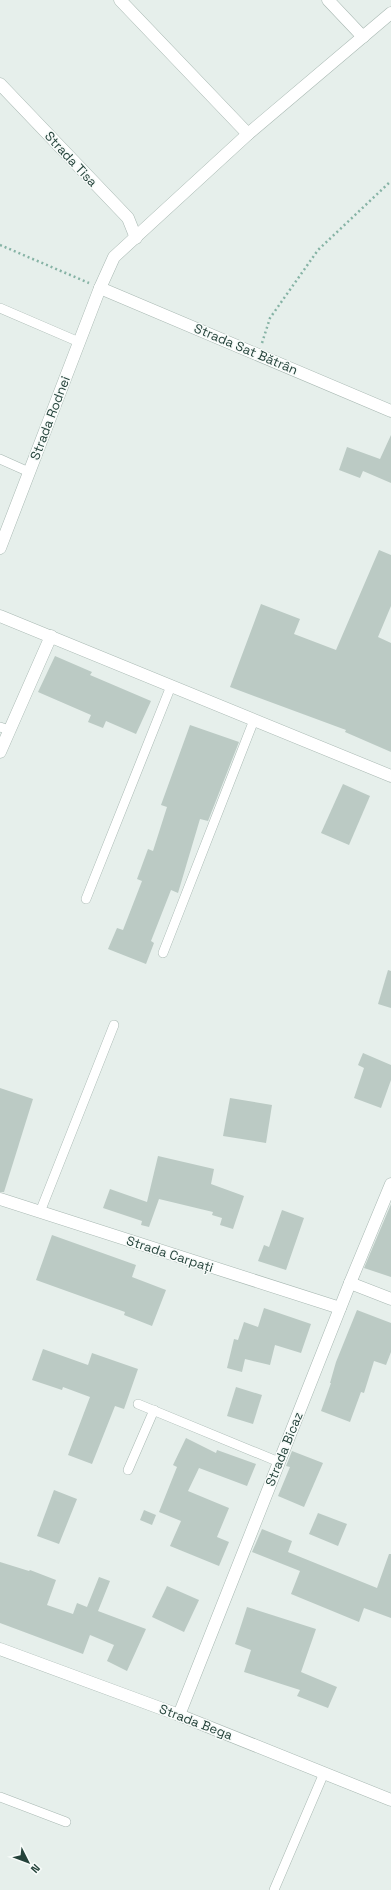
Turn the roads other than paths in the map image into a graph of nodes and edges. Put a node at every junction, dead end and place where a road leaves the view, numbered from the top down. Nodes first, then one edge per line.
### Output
1 (120, 0) edge
2 (328, 0) edge
3 (391, 13) edge
4 (363, 37) junction
5 (0, 84) edge
6 (248, 134) junction
7 (136, 238) junction
8 (100, 288) junction
9 (0, 308) edge
10 (79, 342) junction
11 (391, 411) edge
12 (0, 459) edge
13 (29, 472) junction
14 (0, 548) edge
15 (0, 616) edge
16 (50, 636) junction
17 (171, 686) junction
18 (254, 720) junction
19 (5, 728) edge
20 (0, 752) edge
21 (391, 776) edge
22 (86, 899) dead end
23 (163, 953) dead end
24 (114, 1025) dead end
25 (391, 1184) edge
26 (0, 1199) edge
27 (40, 1212) junction
28 (350, 1283) junction
29 (391, 1299) edge
30 (340, 1308) junction
31 (138, 1404) dead end
32 (154, 1410) junction
33 (279, 1462) junction
34 (128, 1470) dead end
35 (0, 1649) edge
36 (179, 1715) junction
37 (324, 1773) junction
38 (0, 1797) edge
39 (391, 1800) edge
40 (66, 1822) dead end
41 (274, 1890) edge

1 - 6 street
2 - 4 street
3 - 4 street, Strada Rodnei
4 - 6 street, Strada Rodnei
5 - 7 street, Strada Tisa
6 - 7 street, Strada Rodnei
7 - 8 street, Strada Rodnei
8 - 10 street, Strada Rodnei
8 - 11 street, Strada Sat Bătrân
9 - 10 lane
10 - 13 street, Strada Rodnei
12 - 13 lane
13 - 14 street, Strada Rodnei
15 - 16 street
16 - 17 street
16 - 19 street
17 - 18 street
17 - 22 lane
18 - 21 street
18 - 23 lane
19 - 20 street
24 - 27 lane
25 - 28 street, Strada Bicaz
26 - 27 street, Strada Carpați
27 - 30 street, Strada Carpați
28 - 29 street
28 - 30 street, Strada Bicaz
30 - 33 street, Strada Bicaz
31 - 32 lane
32 - 33 lane
32 - 34 lane
33 - 36 street, Strada Bicaz
35 - 36 street, Strada Bega
36 - 37 street, Strada Bega
37 - 39 street, Strada Bega
37 - 41 lane
38 - 40 lane

